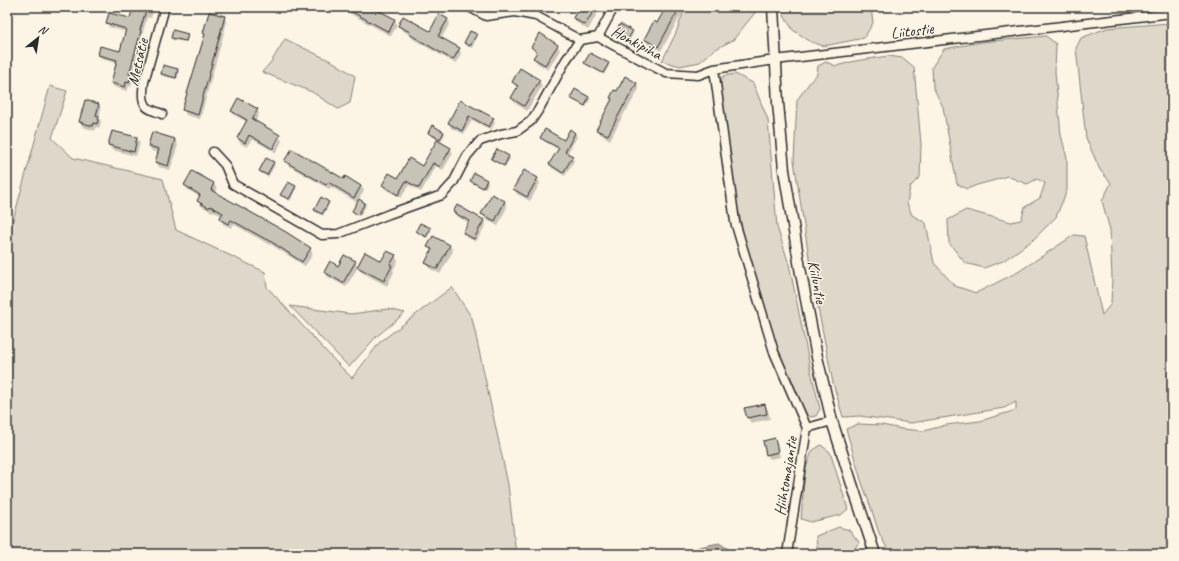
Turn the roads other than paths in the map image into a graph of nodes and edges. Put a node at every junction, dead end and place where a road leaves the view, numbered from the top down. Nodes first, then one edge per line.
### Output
1 (165, 7) edge
2 (469, 7) edge
3 (614, 7) edge
4 (773, 7) edge
5 (1172, 13) edge
6 (598, 37) junction
7 (580, 40) junction
8 (775, 60) junction
9 (714, 69) junction
10 (162, 114) dead end
11 (212, 152) dead end
12 (832, 421) junction
13 (807, 428) junction
14 (787, 554) edge
15 (876, 554) edge

1 - 10 street, Metsätie
2 - 7 street
3 - 6 street
4 - 8 street, Kiiluntie
5 - 8 street, Liitostie
6 - 7 street, Honkipiha
6 - 9 street, Honkipiha
7 - 11 street
8 - 9 street, Honkipiha
8 - 12 street, Kiiluntie
9 - 13 street
12 - 13 street, Hiihtomajantie
12 - 15 street, Kiiluntie
13 - 14 street, Hiihtomajantie

